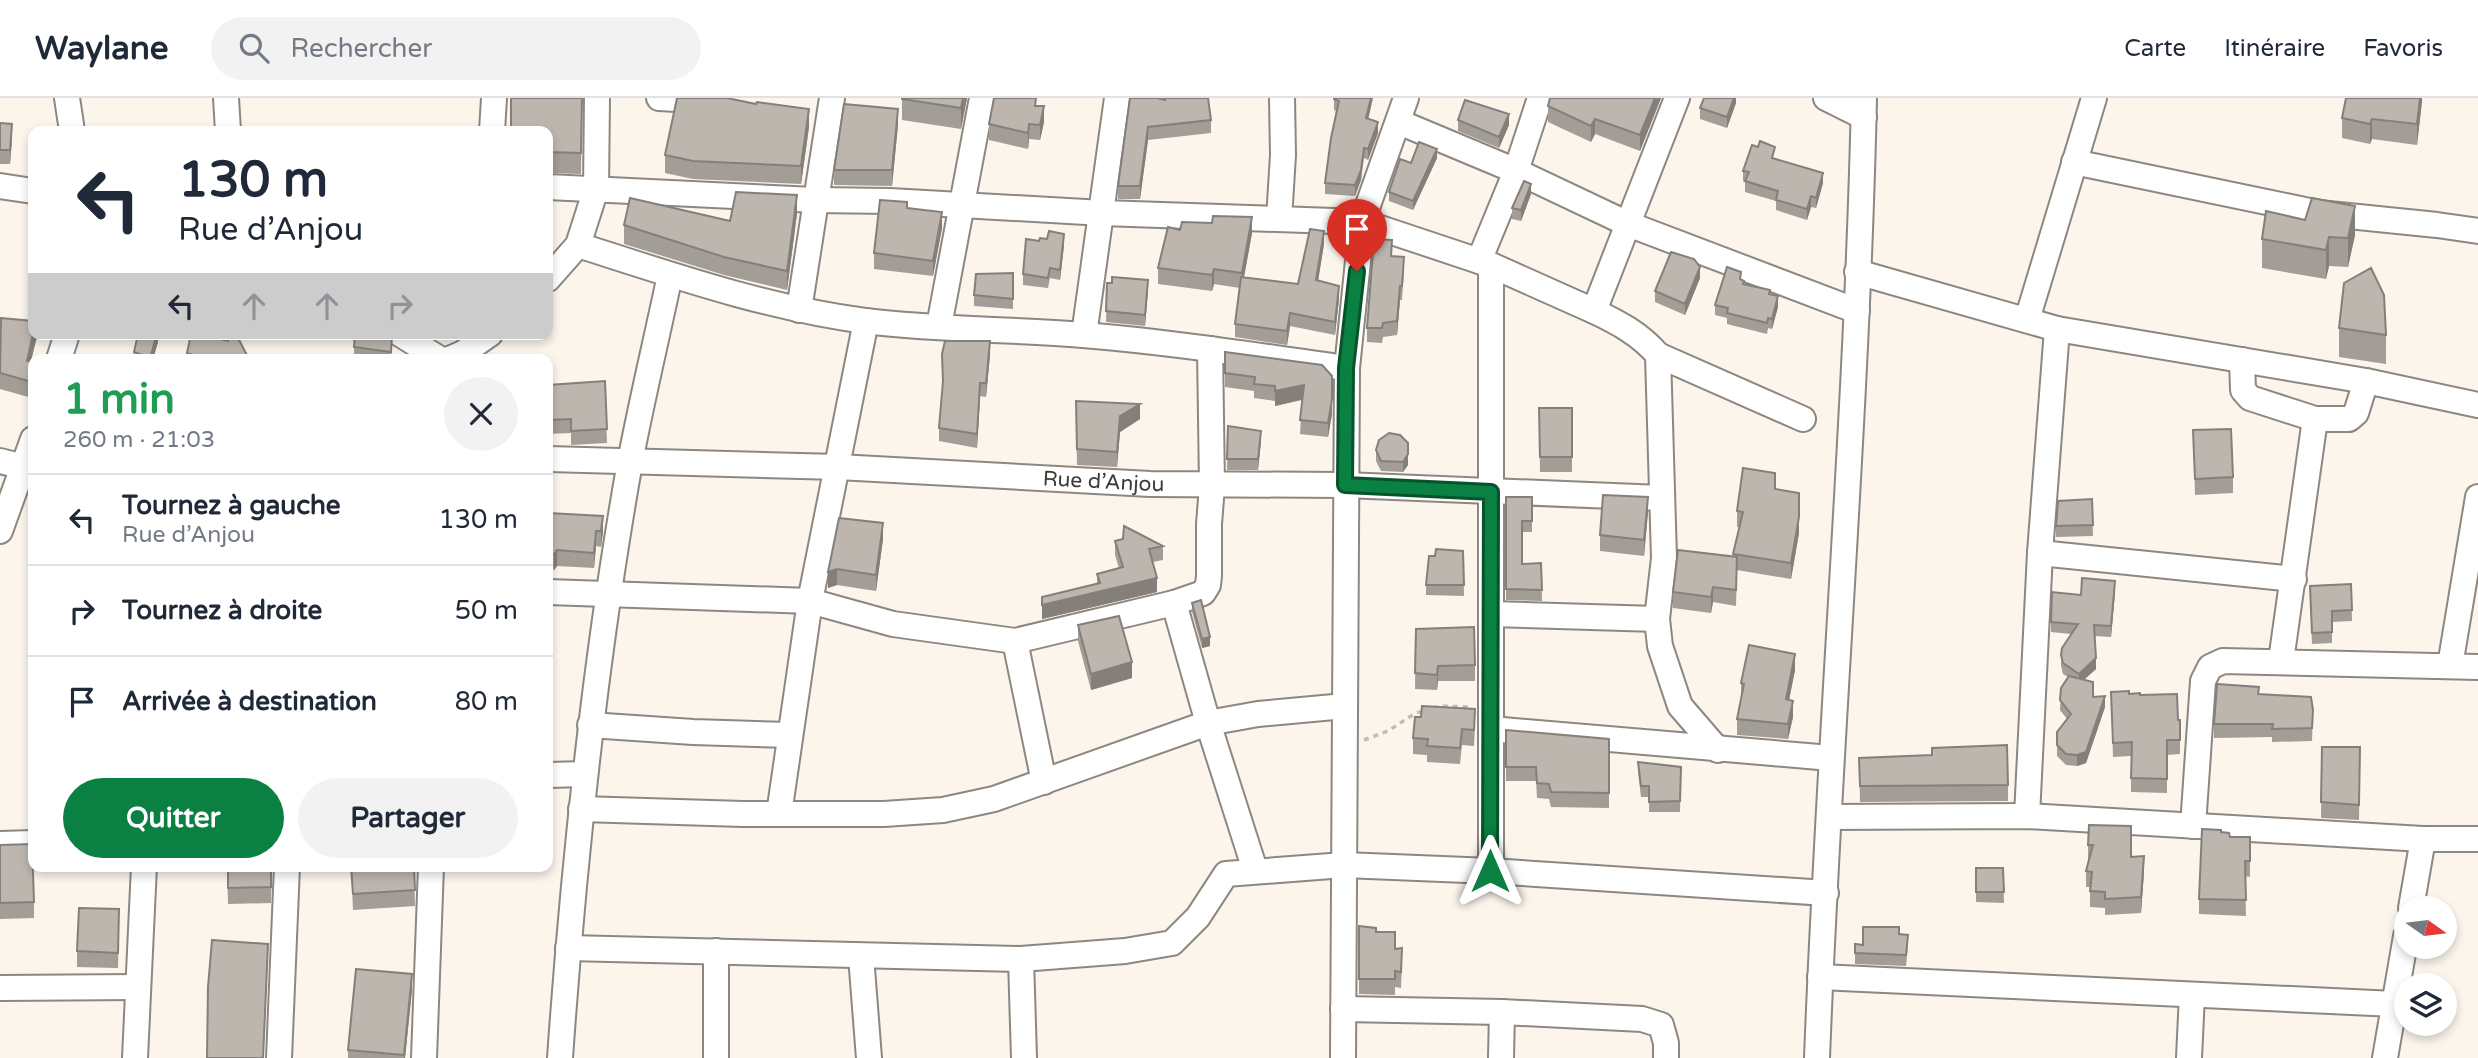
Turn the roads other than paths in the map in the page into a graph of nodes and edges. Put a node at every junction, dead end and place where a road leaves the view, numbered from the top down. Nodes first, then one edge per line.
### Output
1 (67, 98) edge
2 (226, 98) edge
3 (494, 98) edge
4 (597, 98) edge
5 (659, 98) edge
6 (832, 98) edge
7 (982, 98) edge
8 (1117, 98) edge
9 (1282, 98) edge
10 (1406, 98) edge
11 (1540, 98) edge
12 (1677, 98) edge
13 (1826, 98) edge
14 (2094, 98) edge
15 (676, 99) edge
16 (1864, 107) edge
17 (1399, 122) junction
18 (71, 126) edge
19 (228, 126) edge
20 (492, 126) edge
21 (2074, 162) junction
22 (1516, 171) junction
23 (0, 187) edge
24 (553, 187) edge
25 (596, 189) junction
26 (28, 190) edge
27 (815, 200) junction
28 (961, 204) junction
29 (1103, 213) junction
30 (1279, 219) junction
31 (1362, 222) junction
32 (1628, 225) junction
33 (2478, 231) edge
34 (578, 245) junction
35 (1485, 263) junction
36 (1857, 272) junction
37 (553, 273) edge
38 (670, 275) junction
39 (799, 310) junction
40 (1594, 311) junction
41 (1857, 311) junction
42 (2027, 320) junction
43 (866, 321) junction
44 (939, 326) junction
45 (2057, 329) junction
46 (1084, 335) junction
47 (411, 340) edge
48 (481, 340) edge
49 (1209, 349) junction
50 (435, 354) edge
51 (460, 354) edge
52 (1658, 355) junction
53 (2242, 360) junction
54 (1346, 368) junction
55 (2366, 381) junction
56 (2478, 405) edge
57 (1803, 419) dead end
58 (2315, 419) junction
59 (28, 455) edge
60 (553, 459) edge
61 (0, 461) edge
62 (631, 461) junction
63 (24, 467) junction
64 (838, 467) junction
65 (1345, 485) junction
66 (1212, 486) junction
67 (1491, 492) junction
68 (2478, 497) edge
69 (1661, 498) junction
70 (0, 531) edge
71 (2040, 552) junction
72 (2294, 579) junction
73 (553, 592) edge
74 (610, 595) junction
75 (810, 601) junction
76 (1174, 603) junction
77 (1491, 614) junction
78 (1657, 619) junction
79 (1015, 641) junction
80 (2281, 661) junction
81 (2450, 666) junction
82 (2478, 667) edge
83 (1345, 706) junction
84 (1491, 718) junction
85 (1208, 723) junction
86 (590, 725) junction
87 (789, 735) junction
88 (1718, 750) junction
89 (1831, 758) junction
90 (585, 774) junction
91 (553, 775) edge
92 (1044, 782) junction
93 (581, 809) junction
94 (779, 814) junction
95 (2027, 816) junction
96 (1829, 817) junction
97 (2193, 826) junction
98 (2423, 839) junction
99 (2478, 839) edge
100 (28, 843) edge
101 (0, 844) edge
102 (1344, 865) junction
103 (1255, 870) junction
104 (1490, 871) junction
105 (144, 872) edge
106 (287, 872) edge
107 (431, 872) edge
108 (1826, 892) junction
109 (2413, 896) edge
110 (568, 948) junction
111 (716, 951) junction
112 (861, 956) junction
113 (1021, 959) junction
114 (1820, 977) junction
115 (137, 987) junction
116 (0, 988) edge
117 (2192, 995) junction
118 (2394, 1004) edge
119 (1343, 1009) junction
120 (2394, 1009) edge
121 (1502, 1012) junction
122 (135, 1058) edge
123 (279, 1058) edge
124 (424, 1058) edge
125 (560, 1058) edge
126 (716, 1058) edge
127 (869, 1058) edge
128 (1024, 1058) edge
129 (1343, 1058) edge
130 (1501, 1058) edge
131 (1666, 1058) edge
132 (1817, 1058) edge
133 (2189, 1058) edge
134 (2385, 1058) edge

1 - 18 street
2 - 19 street
3 - 20 street
4 - 25 street
5 - 15 street
6 - 27 street
7 - 28 street
8 - 29 street
9 - 30 street
10 - 17 street
11 - 22 street
12 - 32 street
13 - 16 street
14 - 21 street
16 - 36 street
17 - 22 street
17 - 31 street
21 - 33 street
21 - 42 street
22 - 32 street
22 - 35 street
23 - 26 street
24 - 25 street
25 - 27 street
25 - 34 street
27 - 28 street
27 - 39 street
28 - 29 street
28 - 44 street
29 - 30 street
29 - 46 street
30 - 31 street
31 - 35 street
31 - 54 street
32 - 40 street
32 - 41 street
34 - 37 street
34 - 38 street
35 - 40 street
35 - 67 street
36 - 41 street
36 - 42 street
38 - 39 street
38 - 62 street
39 - 43 street
40 - 52 street
41 - 89 street
42 - 45 street
43 - 44 street
43 - 64 street
44 - 46 street
45 - 53 street
45 - 71 street
46 - 49 street
47 - 50 street
48 - 51 street
49 - 54 street
49 - 66 street
52 - 57 street
52 - 69 street
53 - 55 street
53 - 58 street
54 - 65 street
55 - 56 street
55 - 58 street
58 - 72 street
59 - 63 street
60 - 62 street, Rue d’Anjou
61 - 63 street
62 - 64 street, Rue d’Anjou
62 - 74 street
63 - 70 street
64 - 66 street, Rue d’Anjou
64 - 75 street
65 - 66 street, Rue d’Anjou
65 - 67 street, Rue d’Anjou
65 - 83 street
66 - 76 street
67 - 69 street, Rue d’Anjou
67 - 77 street
68 - 81 street
69 - 78 street
71 - 72 street
71 - 95 street
72 - 80 street
73 - 74 street
74 - 75 street
74 - 86 street
75 - 79 street
75 - 87 street
76 - 79 street
76 - 85 street
77 - 78 street
77 - 84 street
78 - 88 street
79 - 92 street
80 - 81 street
80 - 97 street
81 - 82 street
83 - 85 street
83 - 102 street
84 - 88 street
84 - 104 street
85 - 92 street
85 - 103 street
86 - 87 street
86 - 90 street
87 - 94 street
88 - 89 street
89 - 96 street
90 - 91 street
90 - 93 street
92 - 94 street
93 - 94 street
93 - 110 street
95 - 96 street
95 - 97 street
96 - 108 street
97 - 98 street
98 - 99 street
98 - 109 street
100 - 101 street
102 - 103 street
102 - 104 street
102 - 119 street
103 - 113 street
104 - 108 street
105 - 115 street
106 - 123 street
107 - 124 street
108 - 114 street
110 - 111 street
110 - 125 street
111 - 112 street
111 - 126 street
112 - 113 street
112 - 127 street
113 - 128 street
114 - 117 street
114 - 132 street
115 - 116 street
115 - 122 street
117 - 118 street
117 - 133 street
119 - 121 street
119 - 129 street
120 - 134 street
121 - 130 street
121 - 131 street

